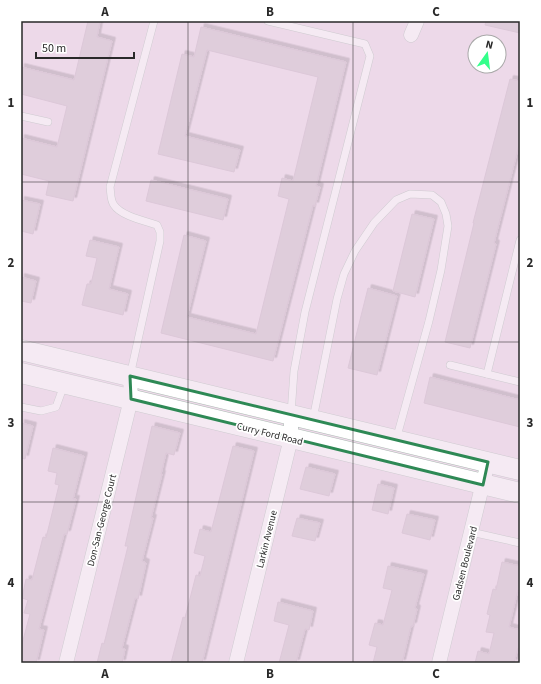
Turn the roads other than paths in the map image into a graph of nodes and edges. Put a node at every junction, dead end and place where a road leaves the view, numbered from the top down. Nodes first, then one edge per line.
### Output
1 (154, 21) edge
2 (268, 21) edge
3 (416, 21) edge
4 (411, 35) dead end
5 (21, 116) edge
6 (48, 122) dead end
7 (520, 240) edge
8 (21, 350) edge
9 (450, 365) dead end
10 (21, 373) edge
11 (487, 374) junction
12 (130, 376) junction
13 (520, 382) edge
14 (64, 383) junction
15 (131, 399) junction
16 (21, 407) edge
17 (291, 415) junction
18 (313, 420) junction
19 (291, 438) junction
20 (396, 440) junction
21 (488, 462) junction
22 (520, 470) edge
23 (483, 484) junction
24 (520, 493) edge
25 (471, 532) junction
26 (520, 543) edge
27 (66, 663) edge
28 (236, 663) edge
29 (439, 663) edge

1 - 12 lane
2 - 17 lane
3 - 4 street
5 - 6 lane
7 - 11 lane
8 - 12 main road
9 - 11 lane
10 - 14 main road, Curry Ford Road
11 - 13 lane
12 - 15 street, Don-San-George Court
12 - 17 main road
14 - 15 main road, Curry Ford Road
14 - 16 lane
15 - 19 main road, Curry Ford Road
15 - 27 street, Don-San-George Court
17 - 18 main road
17 - 19 street, Larkin Avenue
18 - 20 main road
18 - 20 lane
19 - 23 main road, Curry Ford Road
19 - 28 street, Larkin Avenue
20 - 21 main road
21 - 22 main road
21 - 23 street, Gadsen Boulevard
23 - 24 main road, Curry Ford Road
23 - 25 street, Gadsen Boulevard
25 - 26 lane
25 - 29 street, Gadsen Boulevard

